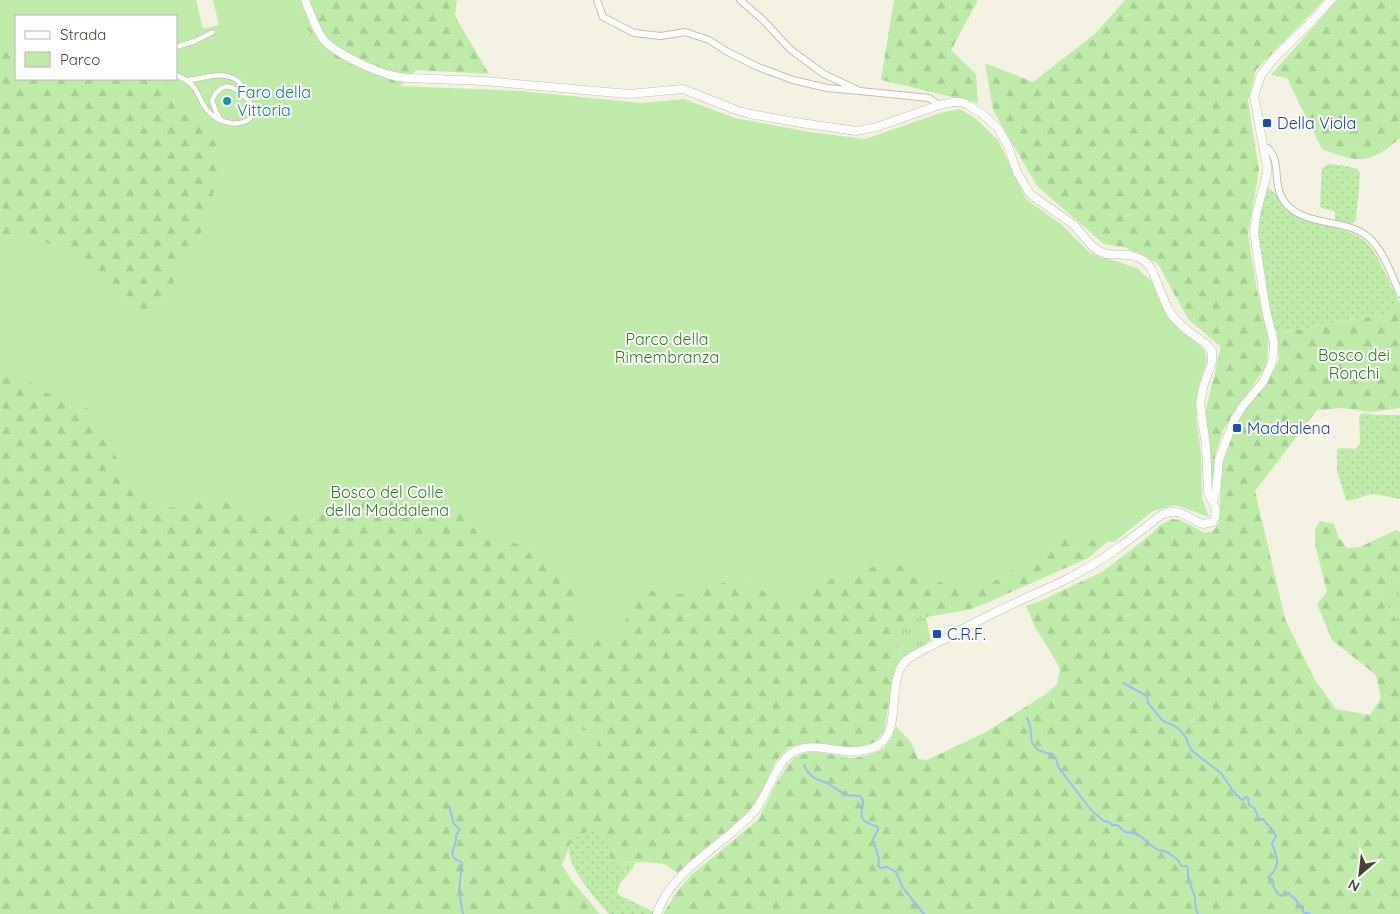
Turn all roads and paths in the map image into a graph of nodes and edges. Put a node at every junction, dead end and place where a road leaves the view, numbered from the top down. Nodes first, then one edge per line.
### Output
1 (305, 0) edge
2 (597, 0) edge
3 (740, 0) edge
4 (1331, 0) edge
5 (213, 32) dead end
6 (178, 46) edge
7 (178, 76) edge
8 (187, 80) junction
9 (860, 91) junction
10 (250, 100) junction
11 (939, 105) junction
12 (222, 120) junction
13 (1263, 148) junction
14 (1400, 294) edge
15 (1213, 502) junction
16 (657, 914) edge

1 - 11 street
2 - 9 street
3 - 9 street
4 - 13 street
5 - 6 street
7 - 8 street
8 - 10 street
8 - 12 street
9 - 11 street
10 - 12 street
10 - 12 street
11 - 15 street
13 - 14 street
13 - 15 street
15 - 16 street

